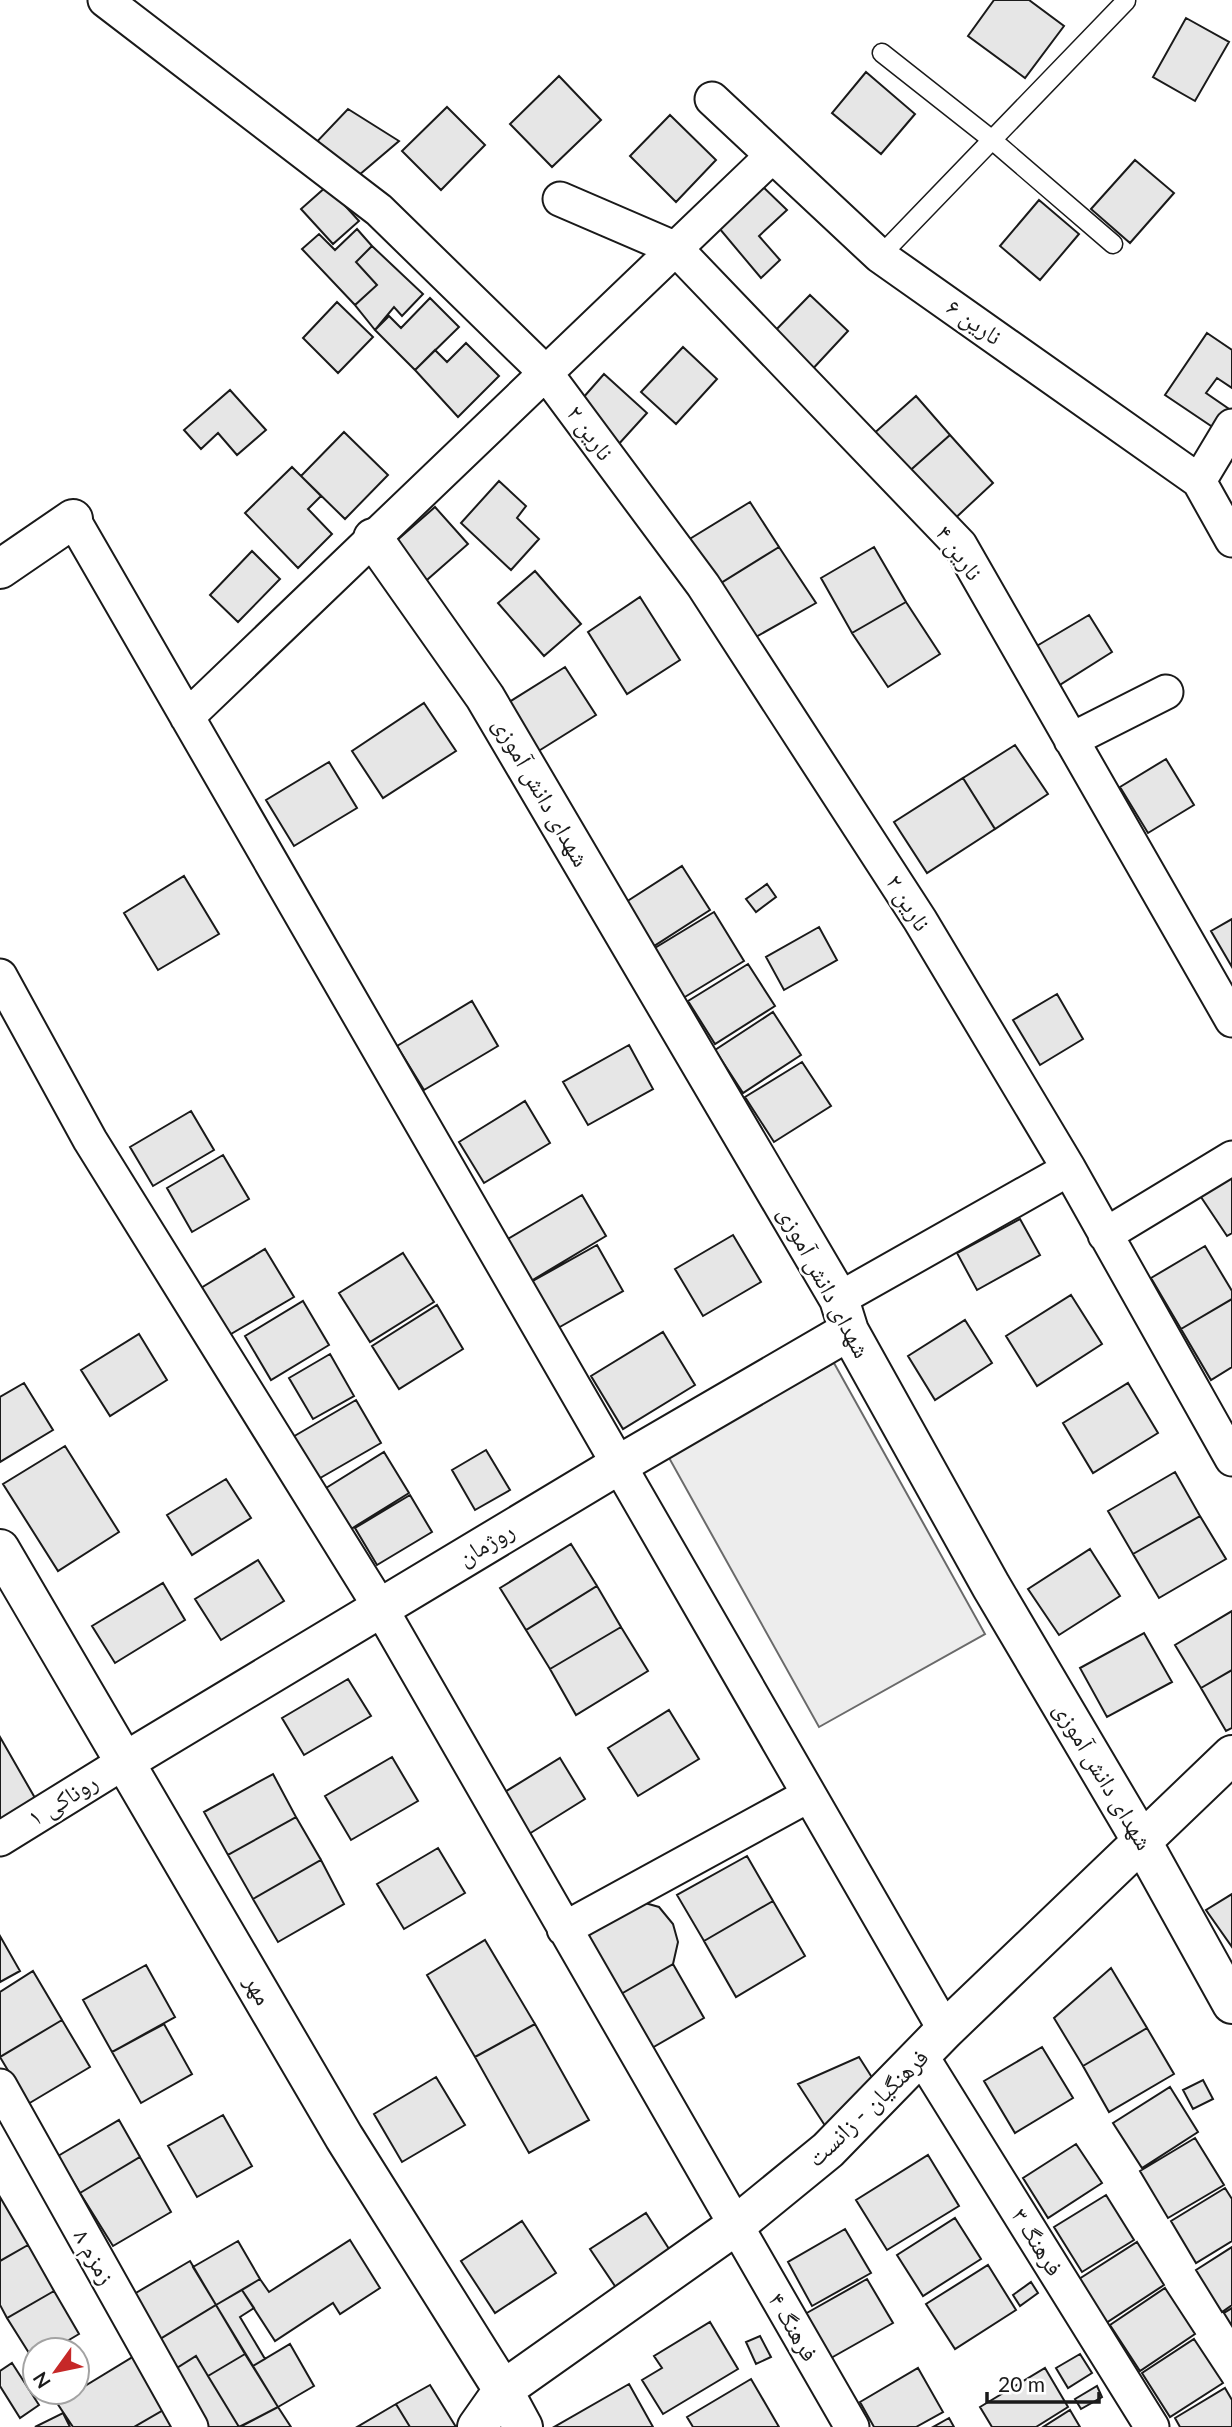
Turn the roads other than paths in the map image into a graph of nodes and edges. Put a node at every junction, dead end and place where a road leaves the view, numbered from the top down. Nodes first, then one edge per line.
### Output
1 (105, 0) edge
2 (1126, 1) edge
3 (882, 53) dead end
4 (712, 99) dead end
5 (991, 139) junction
6 (771, 157) junction
7 (560, 199) dead end
8 (1112, 244) dead end
9 (676, 249) junction
10 (880, 256) junction
11 (545, 372) junction
12 (1232, 426) edge
13 (1199, 481) junction
14 (73, 519) joint
15 (373, 538) junction
16 (1232, 540) edge
17 (0, 569) edge
18 (1166, 692) dead end
19 (187, 717) junction
20 (1071, 740) junction
21 (0, 976) edge
22 (1232, 1020) edge
23 (1232, 1158) edge
24 (1069, 1169) junction
25 (1105, 1235) junction
26 (844, 1316) junction
27 (1232, 1459) edge
28 (620, 1464) junction
29 (0, 1549) edge
30 (380, 1607) junction
31 (1232, 1755) edge
32 (126, 1761) junction
33 (809, 1795) junction
34 (0, 1839) edge
35 (1141, 1840) junction
36 (564, 1929) junction
37 (1232, 2004) edge
38 (934, 2043) junction
39 (0, 2086) edge
40 (735, 2226) junction
41 (503, 2390) junction
42 (191, 2427) edge
43 (477, 2427) edge
44 (523, 2427) edge
45 (852, 2427) edge
46 (1153, 2427) edge

1 - 11 street, نارین ۲
2 - 5 lane
3 - 5 lane
4 - 6 street, نارین ۶
5 - 8 lane
5 - 10 lane
6 - 9 street
6 - 10 street, نارین ۶
7 - 9 street, نارین ۴
9 - 11 street
9 - 20 street, نارین ۴
10 - 13 street, نارین ۶
11 - 15 street
11 - 24 street, نارین ۲
12 - 13 street
13 - 16 street, نارین ۶
14 - 17 street
14 - 19 street, فرهنگ ۳
15 - 19 street
15 - 26 street, شهدای دانش آموزی
18 - 20 street
19 - 28 street, فرهنگ ۳
20 - 22 street, نارین ۴
21 - 30 street, فرهنگ ۴
23 - 25 street
24 - 25 street, نارین ۲
24 - 26 street
25 - 27 street, نارین ۲
26 - 28 street, روژمان
26 - 35 street, شهدای دانش آموزی
28 - 30 street, روژمان
28 - 33 street, فرهنگ ۳
29 - 32 street, مهر
30 - 32 street, روژمان
30 - 36 street, فرهنگ ۴
31 - 35 street, فرهنگیان - زانست
32 - 34 street, روناکی ۱
32 - 41 street, مهر
33 - 36 street
33 - 38 street, فرهنگ ۳
35 - 37 street, شهدای دانش آموزی
35 - 38 street, فرهنگیان - زانست
36 - 40 street, فرهنگ ۴
38 - 40 street, فرهنگیان - زانست
38 - 46 street, فرهنگ ۳
39 - 42 street, زمزم ۸
40 - 41 street, فرهنگیان - زانست
40 - 45 street, فرهنگ ۴
41 - 43 street, فرهنگیان - زانست
41 - 44 street, مهر

